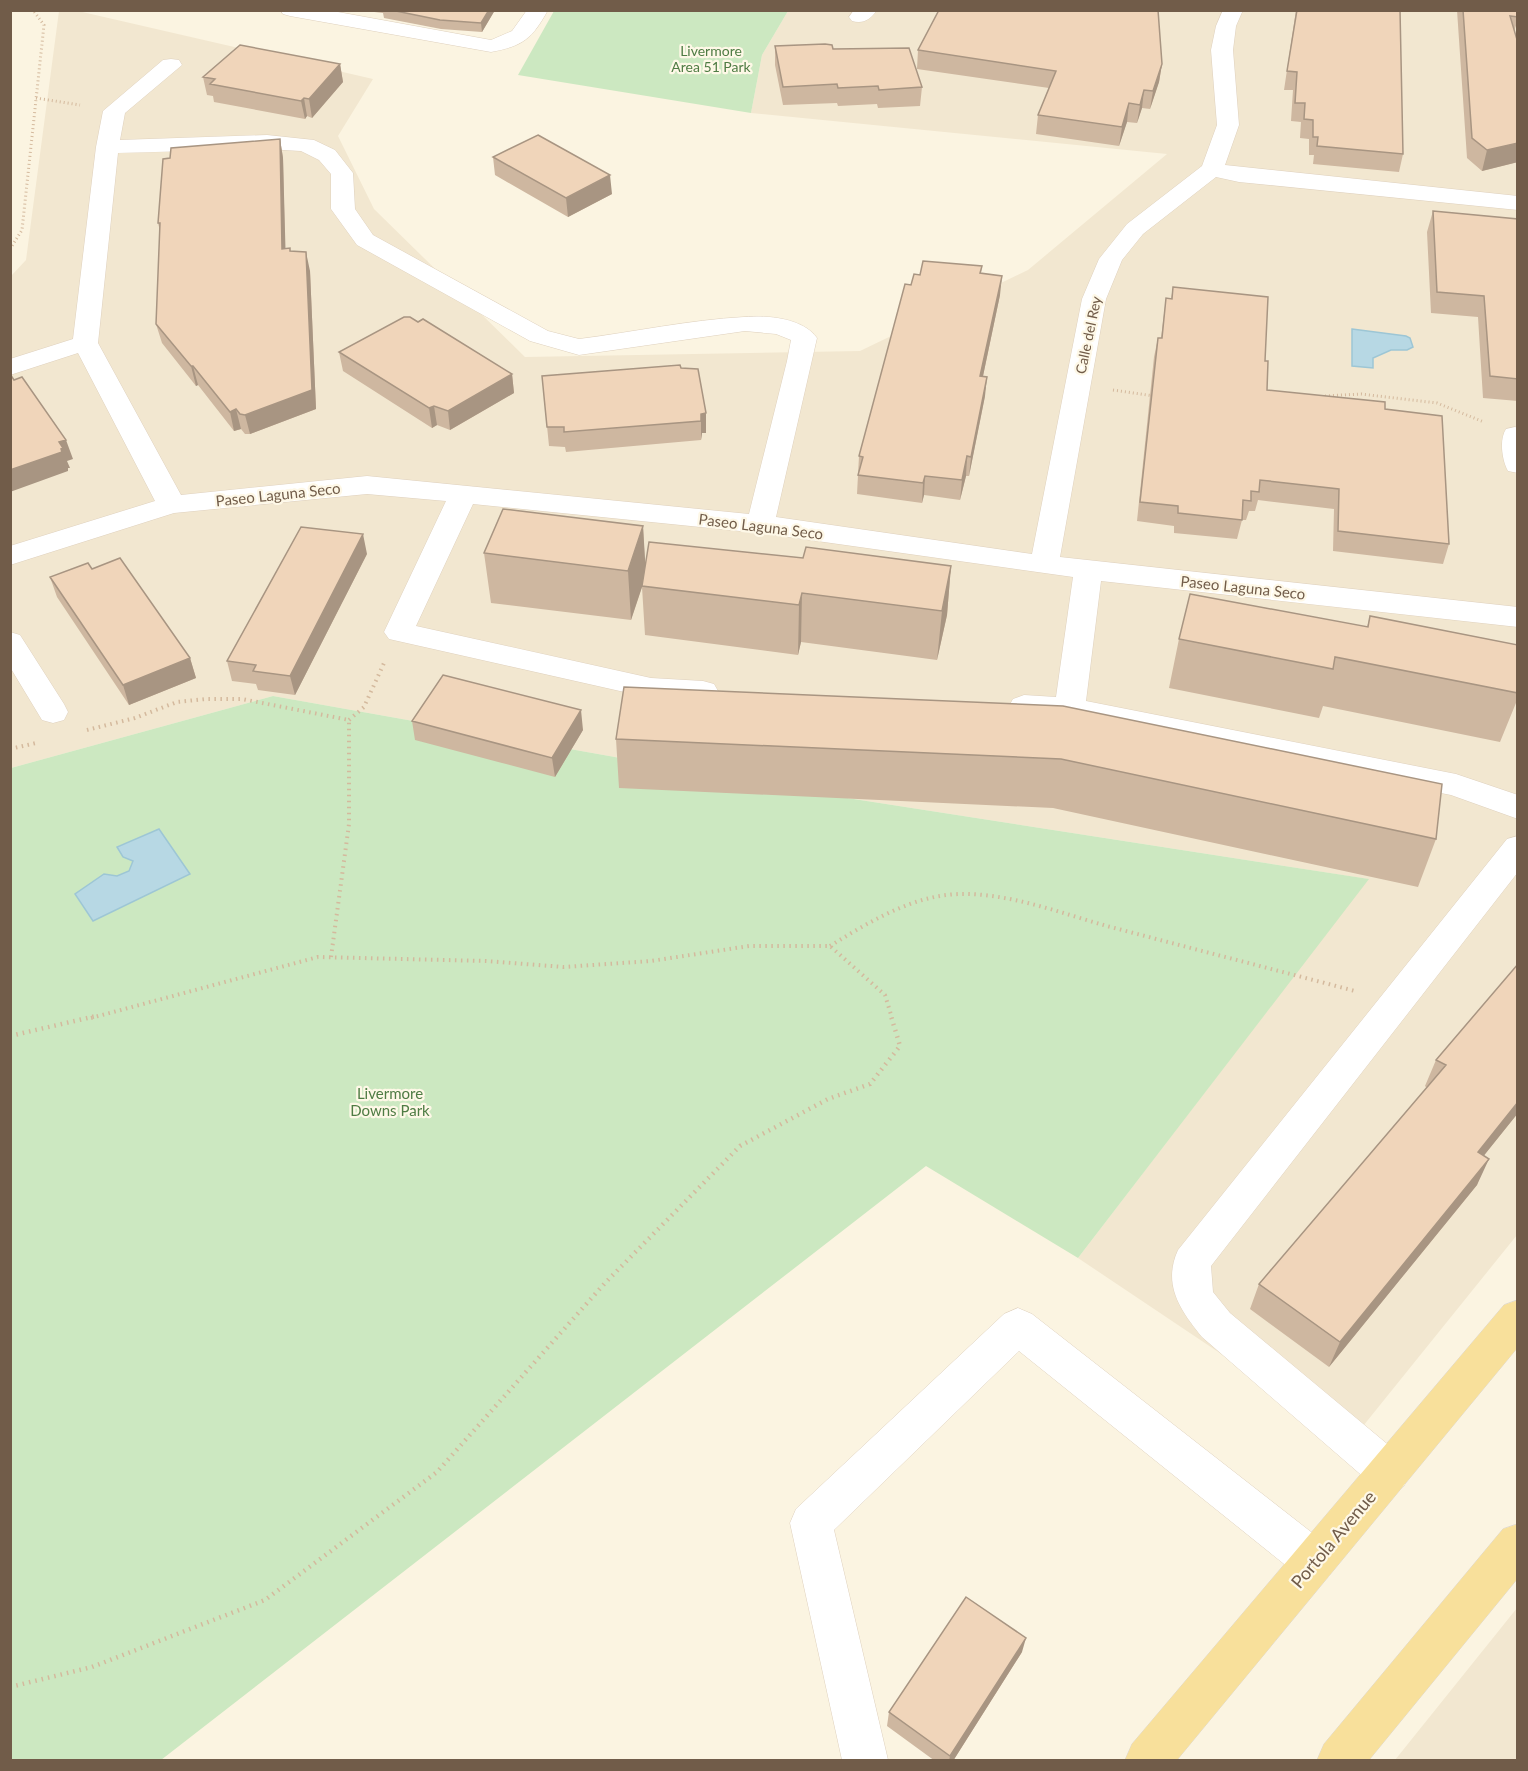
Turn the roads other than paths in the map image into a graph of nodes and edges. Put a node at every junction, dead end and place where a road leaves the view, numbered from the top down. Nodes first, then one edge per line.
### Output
1 (290, 10) edge
2 (538, 10) edge
3 (1233, 10) edge
4 (171, 64) dead end
5 (107, 147) junction
6 (1212, 169) junction
7 (1518, 203) edge
8 (85, 343) junction
9 (10, 367) edge
10 (1515, 435) road end
11 (1518, 465) edge
12 (463, 495) junction
13 (171, 505) junction
14 (760, 524) junction
15 (10, 556) edge
16 (1044, 566) junction
17 (1088, 570) junction
18 (1518, 617) edge
19 (10, 642) edge
20 (735, 693) edge
21 (999, 705) edge
22 (1070, 708) junction
23 (53, 712) dead end
24 (1518, 808) edge
25 (1518, 848) edge
26 (1518, 1317) edge
27 (1389, 1472) junction
28 (1518, 1544) edge
29 (1314, 1561) junction
30 (865, 1761) edge
31 (1148, 1761) edge
32 (1340, 1761) edge

1 - 2 street
3 - 6 street
4 - 5 street
5 - 8 street
5 - 14 street
6 - 7 street
6 - 16 street, Calle del Rey
8 - 9 street
8 - 13 street
10 - 11 street
12 - 13 street, Paseo Laguna Seco
12 - 14 street, Paseo Laguna Seco
12 - 20 street
13 - 15 street, Paseo Laguna Seco
14 - 16 street, Paseo Laguna Seco
16 - 17 street, Paseo Laguna Seco
17 - 18 street, Paseo Laguna Seco
17 - 22 street
19 - 23 street
21 - 22 street
22 - 24 street
25 - 27 street
26 - 27 main road, Portola Avenue
27 - 29 main road, Portola Avenue
28 - 32 main road
29 - 30 street
29 - 31 main road, Portola Avenue

